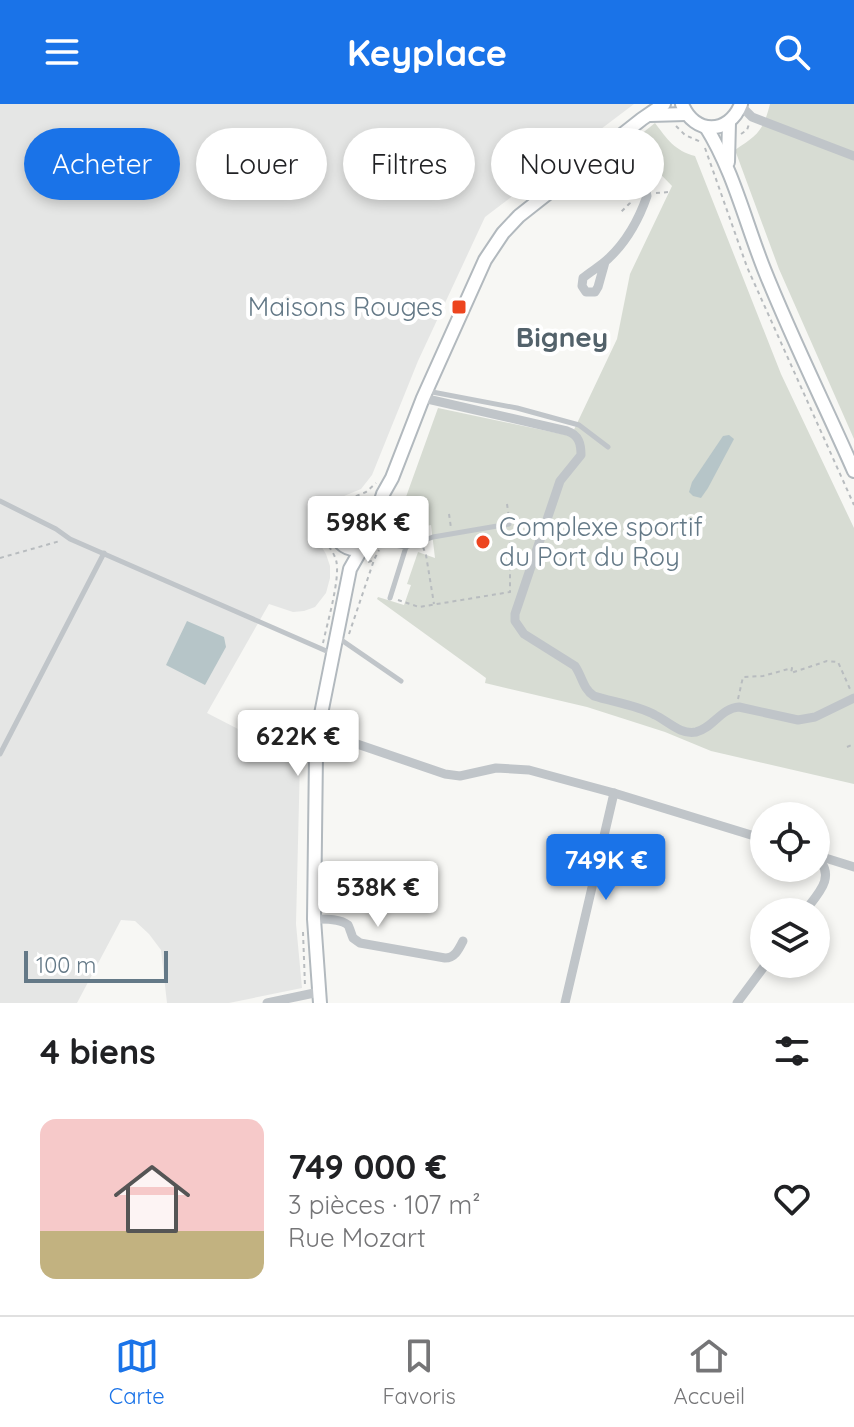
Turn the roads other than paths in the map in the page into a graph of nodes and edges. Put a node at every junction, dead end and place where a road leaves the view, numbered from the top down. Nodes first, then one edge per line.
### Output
1 (664, 104) edge
2 (741, 105) edge
3 (684, 109) edge
4 (650, 115) junction
5 (729, 122) junction
6 (706, 127) junction
7 (635, 128) edge
8 (854, 156) edge
9 (729, 169) junction
10 (541, 200) edge
11 (645, 200) edge
12 (605, 262) dead end
13 (425, 394) junction
14 (608, 447) dead end
15 (854, 471) edge
16 (383, 494) junction
17 (0, 501) edge
18 (362, 509) junction
19 (374, 522) junction
20 (509, 524) road end
21 (367, 543) junction
22 (342, 544) junction
23 (406, 547) junction
24 (104, 553) junction
25 (350, 569) junction
26 (390, 598) road end
27 (336, 636) junction
28 (327, 650) junction
29 (401, 681) dead end
30 (854, 698) edge
31 (319, 731) junction
32 (0, 754) edge
33 (614, 793) junction
34 (750, 835) edge
35 (830, 860) edge
36 (854, 867) edge
37 (308, 920) junction
38 (463, 941) dead end
39 (756, 978) edge
40 (320, 998) edge
41 (267, 1003) edge
42 (565, 1003) edge
43 (737, 1003) edge

1 - 4 street
2 - 5 street
2 - 8 street
3 - 4 street
3 - 6 street
4 - 7 street
5 - 6 street
5 - 9 street
6 - 9 street
9 - 15 street
10 - 13 street
11 - 12 street
13 - 14 lane
13 - 16 street
13 - 30 street
16 - 18 street
16 - 19 street
17 - 24 lane
18 - 19 street
18 - 22 street
19 - 21 street
20 - 23 lane
21 - 22 street
21 - 23 lane
21 - 25 street
22 - 25 street
23 - 26 lane
24 - 28 lane
24 - 32 lane
25 - 27 street
27 - 28 street
27 - 29 lane
28 - 31 street
31 - 33 street
31 - 37 street
33 - 34 street
33 - 42 street
35 - 36 street
37 - 38 street
37 - 40 street
39 - 43 street
40 - 41 street

